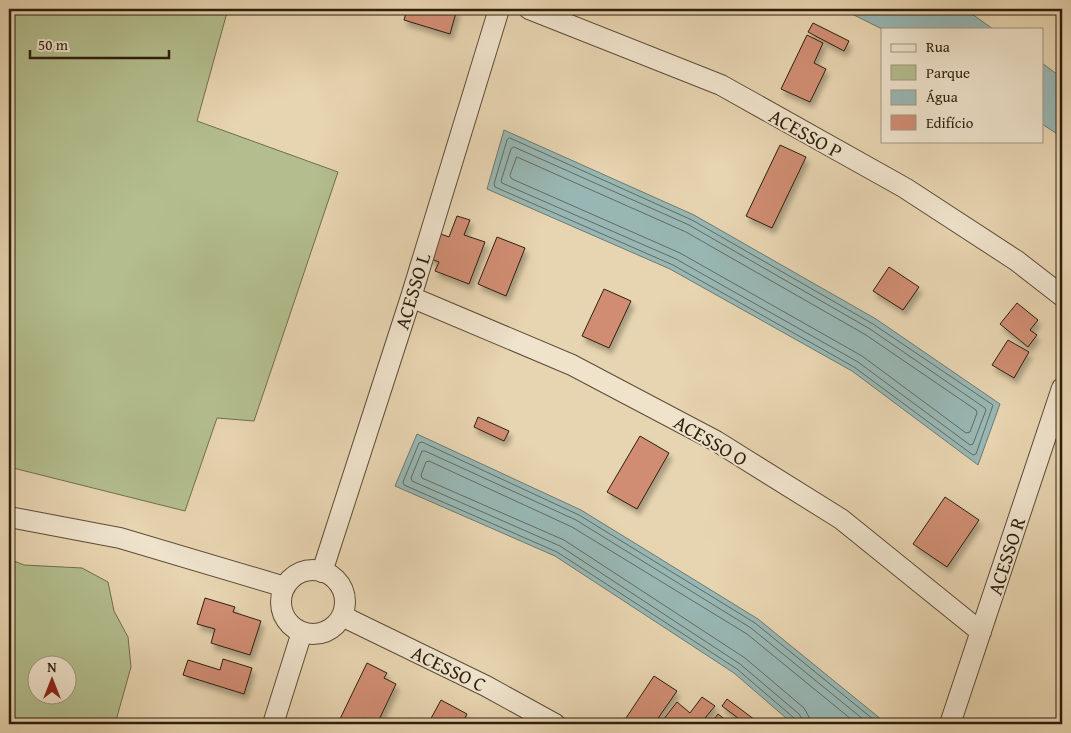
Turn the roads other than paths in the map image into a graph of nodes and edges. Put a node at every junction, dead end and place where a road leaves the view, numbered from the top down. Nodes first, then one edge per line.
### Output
1 (499, 9) edge
2 (528, 9) edge
3 (1062, 296) edge
4 (411, 297) junction
5 (1062, 388) edge
6 (9, 517) edge
7 (322, 572) junction
8 (285, 587) junction
9 (342, 616) junction
10 (302, 632) junction
11 (981, 632) junction
12 (273, 724) edge
13 (555, 724) edge
14 (950, 724) edge

1 - 4 street, ACESSO L
2 - 3 street, ACESSO P
4 - 7 street, ACESSO L
4 - 11 street, ACESSO O
5 - 11 street, ACESSO R
6 - 8 street
7 - 8 street
7 - 9 street
8 - 10 street
9 - 10 street
9 - 13 street, ACESSO C
10 - 12 street
11 - 14 street, ACESSO R

